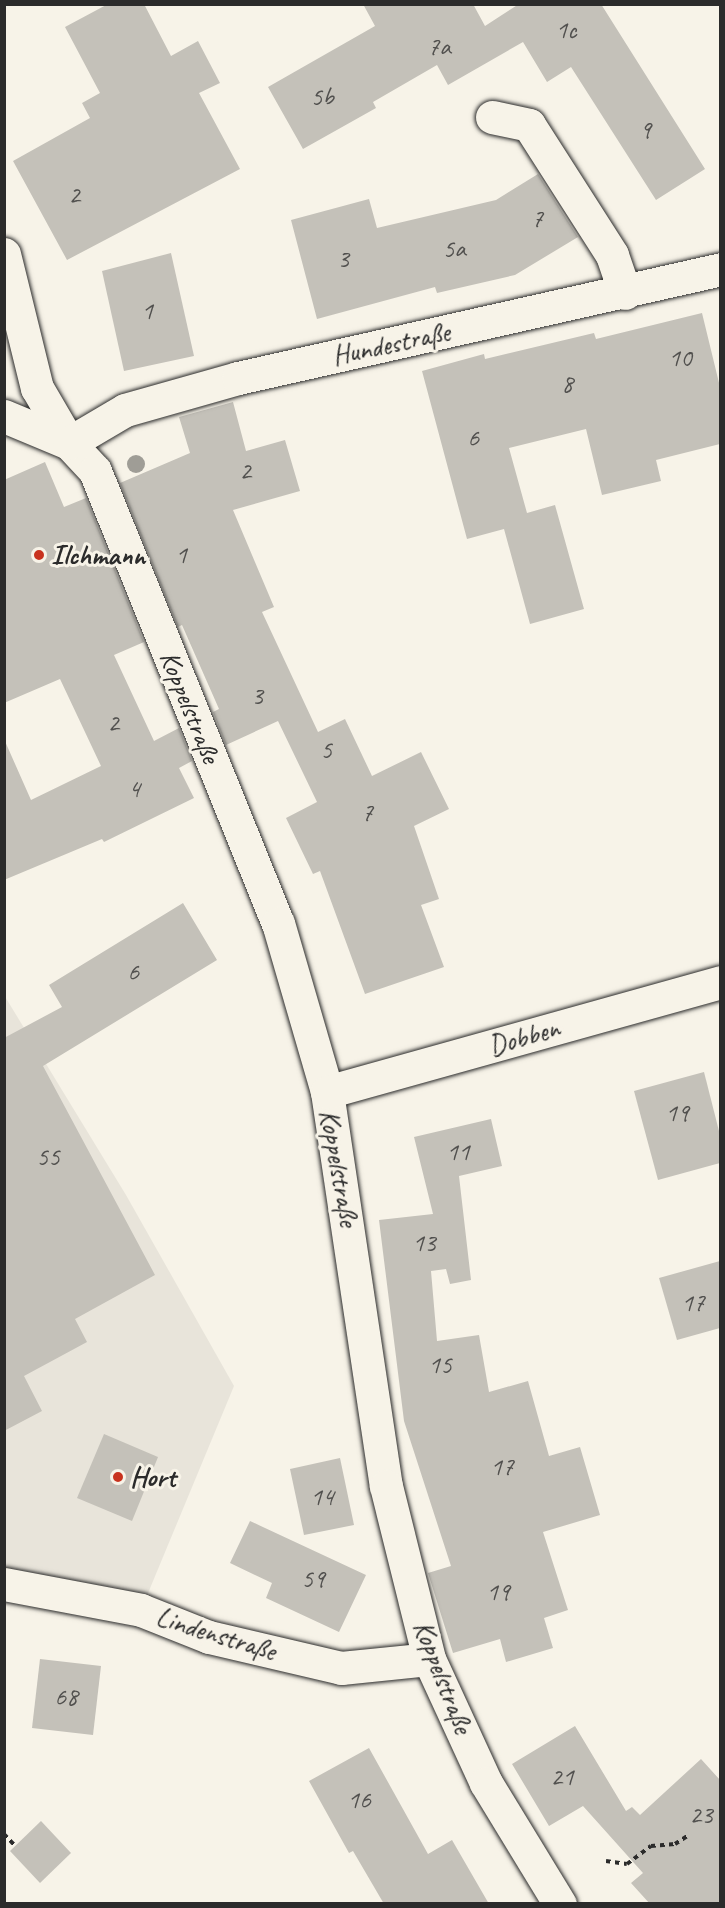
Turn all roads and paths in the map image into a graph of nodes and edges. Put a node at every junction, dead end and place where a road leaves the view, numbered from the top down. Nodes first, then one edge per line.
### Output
1 (492, 117) dead end
2 (4, 254) edge
3 (720, 269) edge
4 (625, 293) junction
5 (4, 416) edge
6 (69, 443) junction
7 (720, 982) edge
8 (327, 1092) junction
9 (4, 1584) edge
10 (429, 1659) junction
11 (4, 1834) edge
12 (689, 1835) dead end
13 (15, 1846) dead end
14 (606, 1861) dead end
15 (560, 1904) edge

1 - 4 street
2 - 6 street
3 - 4 street, Hundestraße
4 - 6 street, Hundestraße
5 - 6 street
6 - 8 street, Koppelstraße
7 - 8 street, Dobben
8 - 10 street, Koppelstraße
9 - 10 street, Lindenstraße
10 - 15 street, Koppelstraße
11 - 13 path
12 - 14 path

